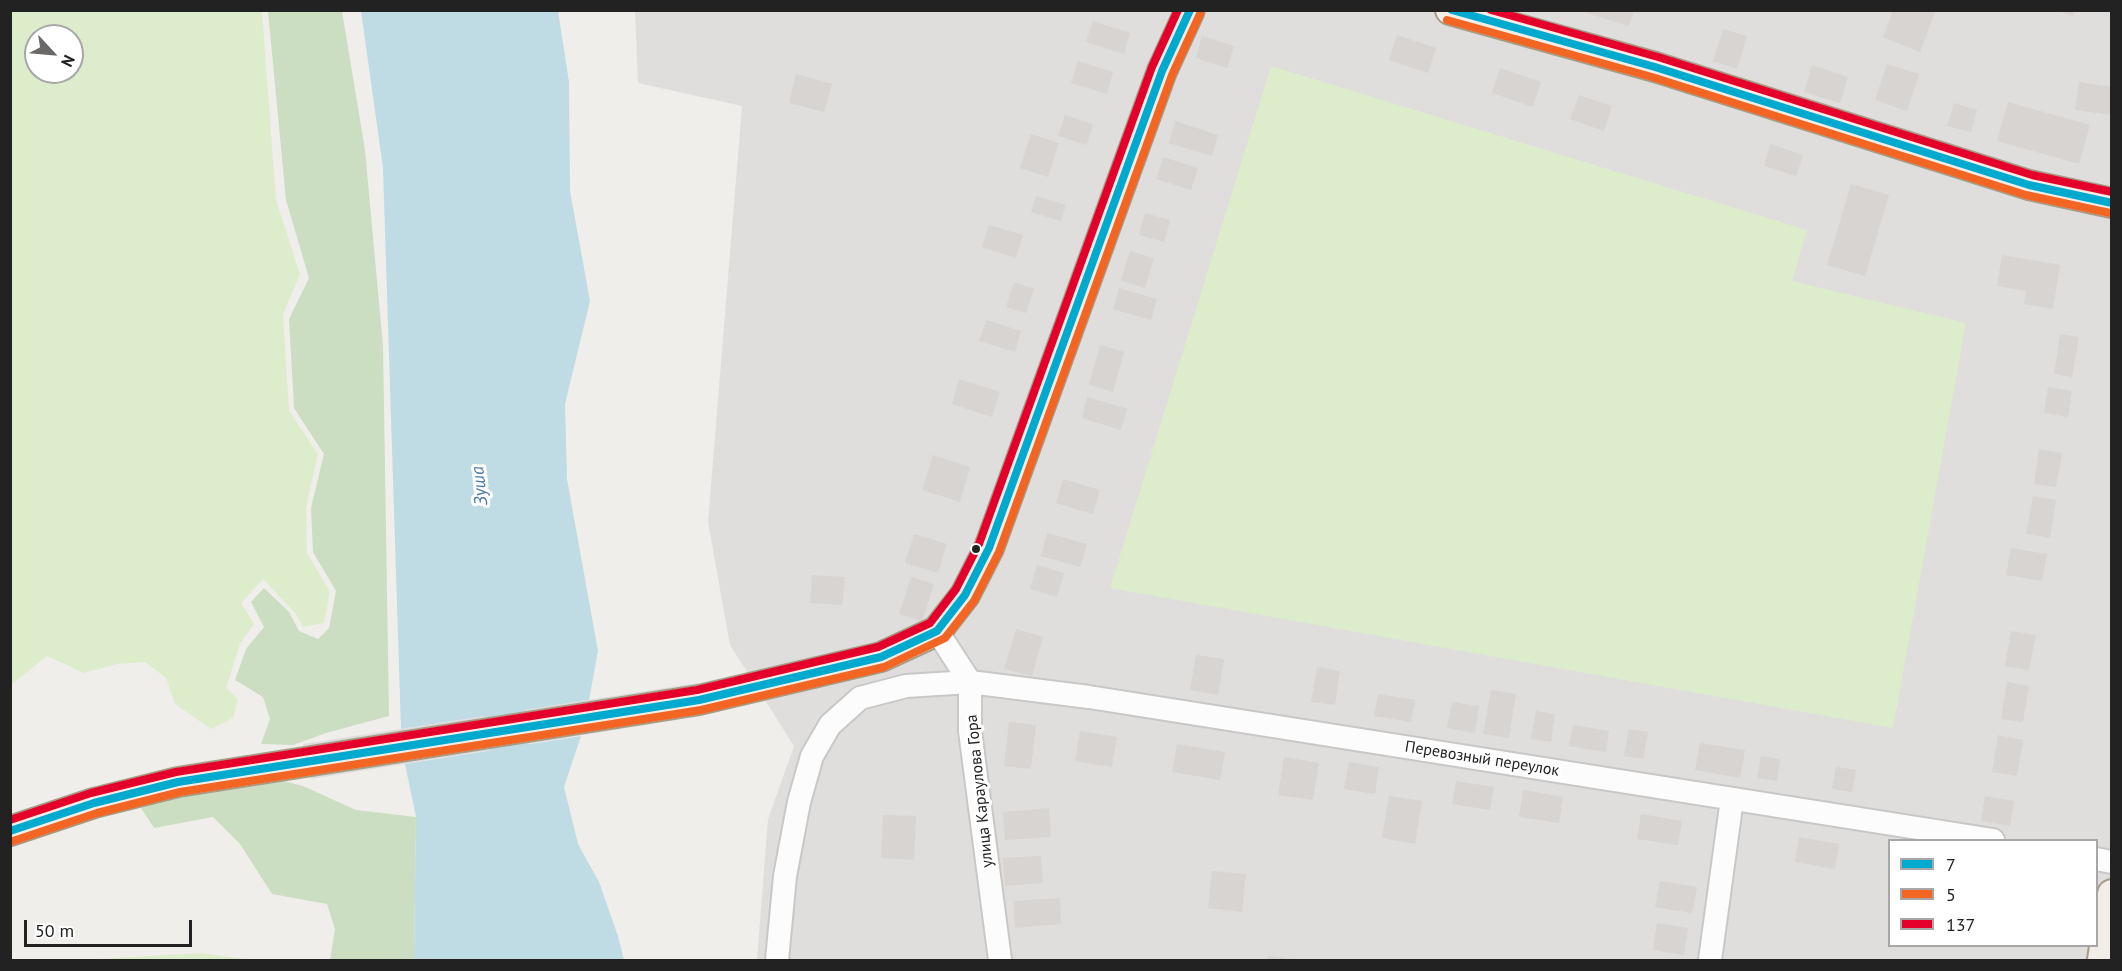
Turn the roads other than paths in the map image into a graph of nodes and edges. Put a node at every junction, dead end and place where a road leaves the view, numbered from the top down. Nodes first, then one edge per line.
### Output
1 (1190, 10) edge
2 (1450, 10) edge
3 (2112, 203) edge
4 (937, 631) junction
5 (970, 682) junction
6 (1732, 799) junction
7 (10, 831) edge
8 (1987, 839) edge
9 (2112, 894) edge
10 (777, 960) edge
11 (1000, 960) edge
12 (1710, 960) edge
13 (2102, 960) edge

1 - 4 main road
2 - 3 main road
4 - 5 street
4 - 7 main road
5 - 6 street, Перевозный переулок
5 - 10 street, Перевозный переулок
5 - 11 street, улица Караулова Гора
6 - 8 street, Перевозный переулок
6 - 12 street
9 - 13 main road

